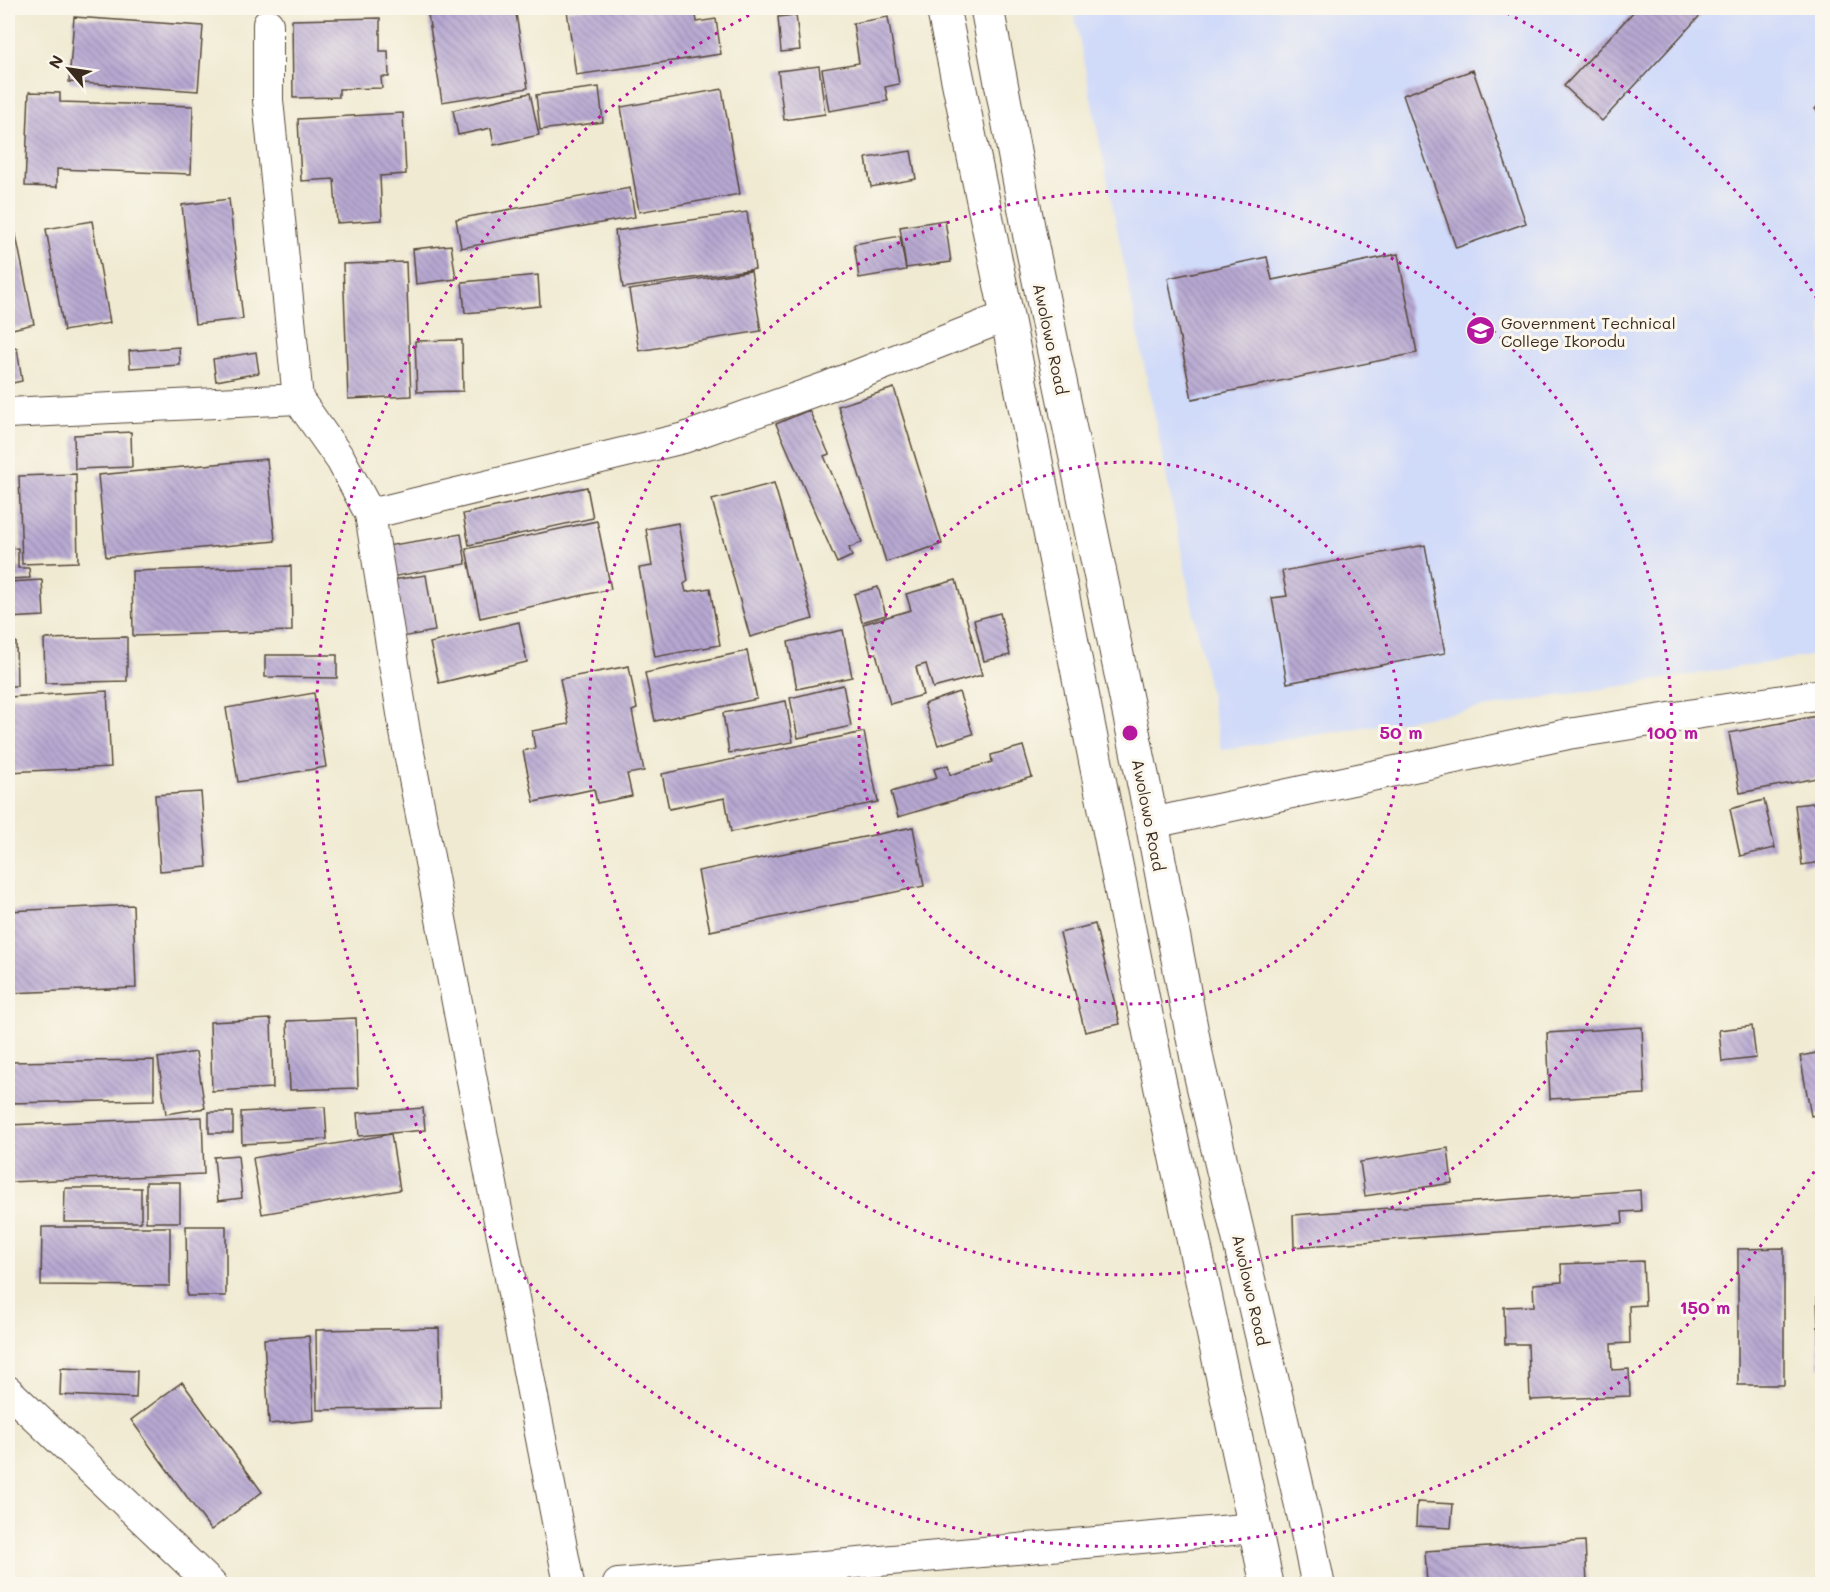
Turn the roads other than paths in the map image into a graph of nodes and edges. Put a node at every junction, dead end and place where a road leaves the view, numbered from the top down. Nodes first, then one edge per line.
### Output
1 (943, 8) edge
2 (987, 8) edge
3 (268, 24) dead end
4 (1007, 316) junction
5 (298, 399) junction
6 (8, 413) edge
7 (369, 514) junction
8 (1822, 694) edge
9 (1152, 824) junction
10 (8, 1391) edge
11 (1255, 1528) junction
12 (211, 1584) edge
13 (569, 1584) edge
14 (618, 1584) edge
15 (1267, 1584) edge
16 (1318, 1584) edge

1 - 4 main road
2 - 9 main road, Awolowo Road
3 - 5 street
4 - 7 street
4 - 11 main road
5 - 6 street
5 - 7 street
7 - 13 street
8 - 9 street
9 - 16 main road, Awolowo Road
10 - 12 street
11 - 14 street
11 - 15 main road

